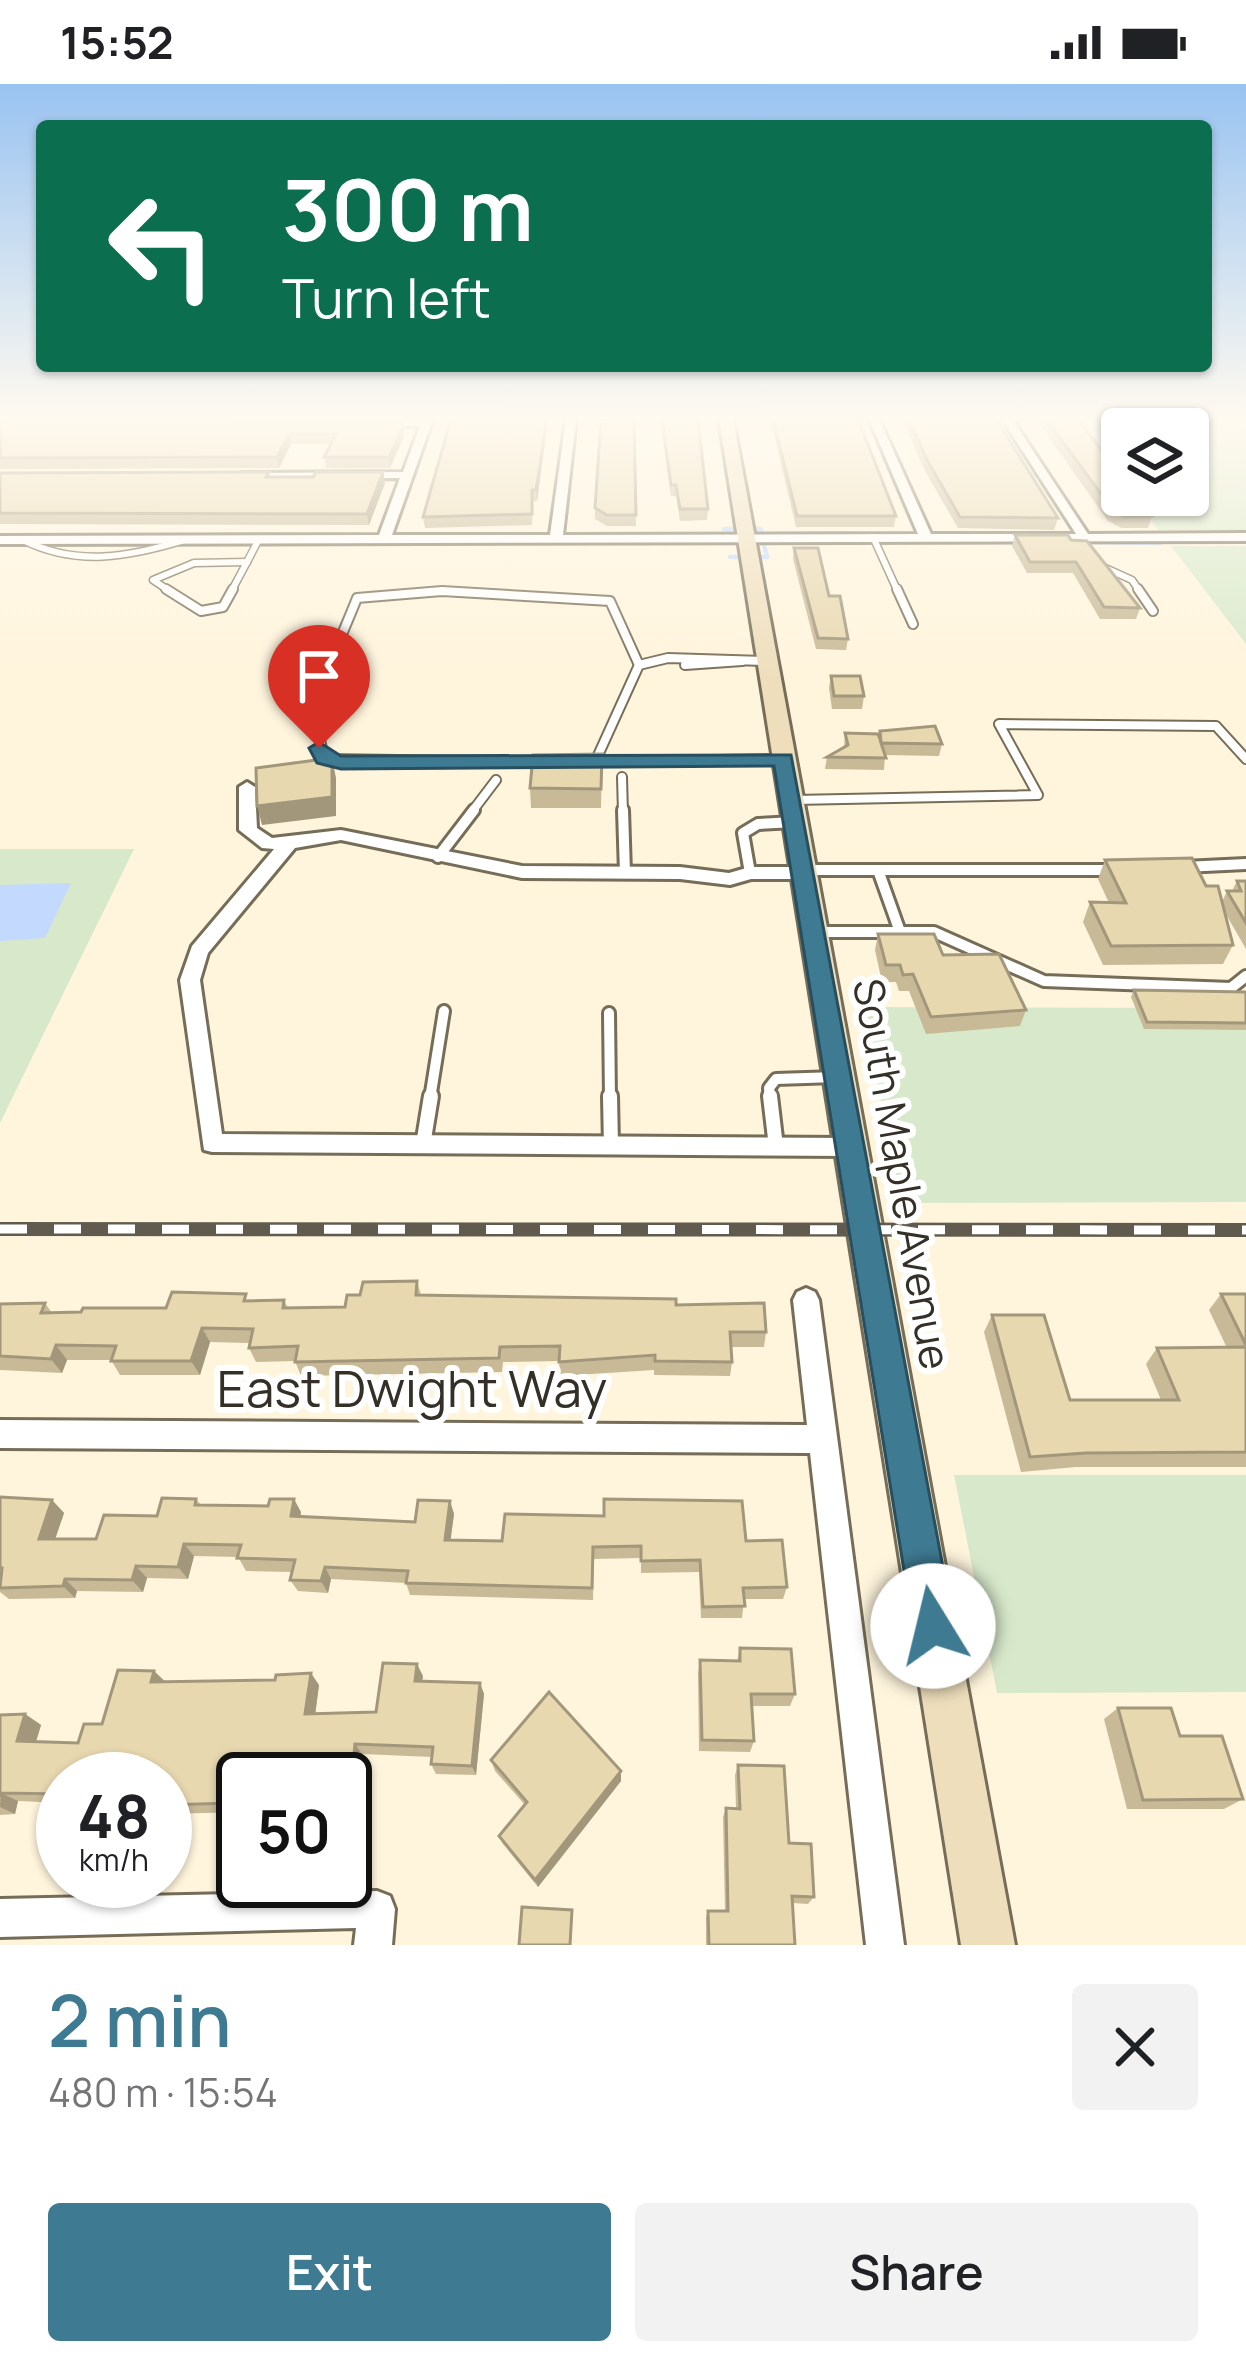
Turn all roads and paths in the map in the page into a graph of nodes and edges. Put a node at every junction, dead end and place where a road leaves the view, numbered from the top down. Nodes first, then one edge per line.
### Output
1 (396, 506) edge
2 (560, 506) edge
3 (742, 506) edge
4 (912, 506) edge
5 (1064, 506) edge
6 (873, 537) junction
7 (926, 537) junction
8 (1084, 537) junction
9 (1246, 537) edge
10 (748, 538) junction
11 (259, 539) junction
12 (384, 539) junction
13 (0, 540) edge
14 (556, 540) junction
15 (247, 562) junction
16 (1154, 611) dead end
17 (913, 624) dead end
18 (754, 661) junction
19 (639, 665) junction
20 (784, 759) junction
21 (1246, 759) edge
22 (595, 762) junction
23 (622, 777) dead end
24 (496, 780) dead end
25 (248, 788) dead end
26 (792, 811) junction
27 (289, 843) junction
28 (438, 857) junction
29 (1246, 864) edge
30 (1166, 868) edge
31 (878, 870) junction
32 (1124, 870) edge
33 (803, 872) junction
34 (625, 873) junction
35 (750, 873) junction
36 (899, 929) junction
37 (814, 932) junction
38 (1246, 976) edge
39 (444, 1011) dead end
40 (609, 1013) dead end
41 (840, 1077) junction
42 (423, 1145) junction
43 (611, 1146) junction
44 (776, 1147) junction
45 (852, 1148) junction
46 (806, 1300) dead end
47 (0, 1434) edge
48 (823, 1439) junction
49 (0, 1918) edge
50 (375, 1927) edge
51 (885, 1945) edge
52 (988, 1945) edge

1 - 12 street
2 - 14 street
3 - 10 main road, South Maple Avenue
4 - 7 street
5 - 8 street
6 - 7 street
6 - 10 street
6 - 17 lane
7 - 8 street
8 - 9 street
8 - 16 lane
10 - 14 street
10 - 18 main road, South Maple Avenue
11 - 12 street
11 - 13 street
11 - 15 lane
12 - 14 street
15 - 15 lane
18 - 19 lane
18 - 20 main road, South Maple Avenue
19 - 22 lane
19 - 22 lane
20 - 22 lane
20 - 26 main road, South Maple Avenue
21 - 26 lane
23 - 34 lane
24 - 28 lane
25 - 27 street
26 - 33 main road, South Maple Avenue
26 - 35 lane
27 - 28 street
27 - 42 street
28 - 34 street
29 - 30 lane
31 - 32 lane
31 - 33 lane
31 - 36 lane
33 - 35 street
33 - 37 main road, South Maple Avenue
34 - 35 street
36 - 37 lane
36 - 38 lane
37 - 41 main road, South Maple Avenue
39 - 42 lane
40 - 43 lane
41 - 44 lane
41 - 45 main road, South Maple Avenue
42 - 43 street
43 - 44 street
44 - 45 street
45 - 52 main road, South Maple Avenue
46 - 48 street
47 - 48 street, East Dwight Way
48 - 51 street
49 - 50 street

